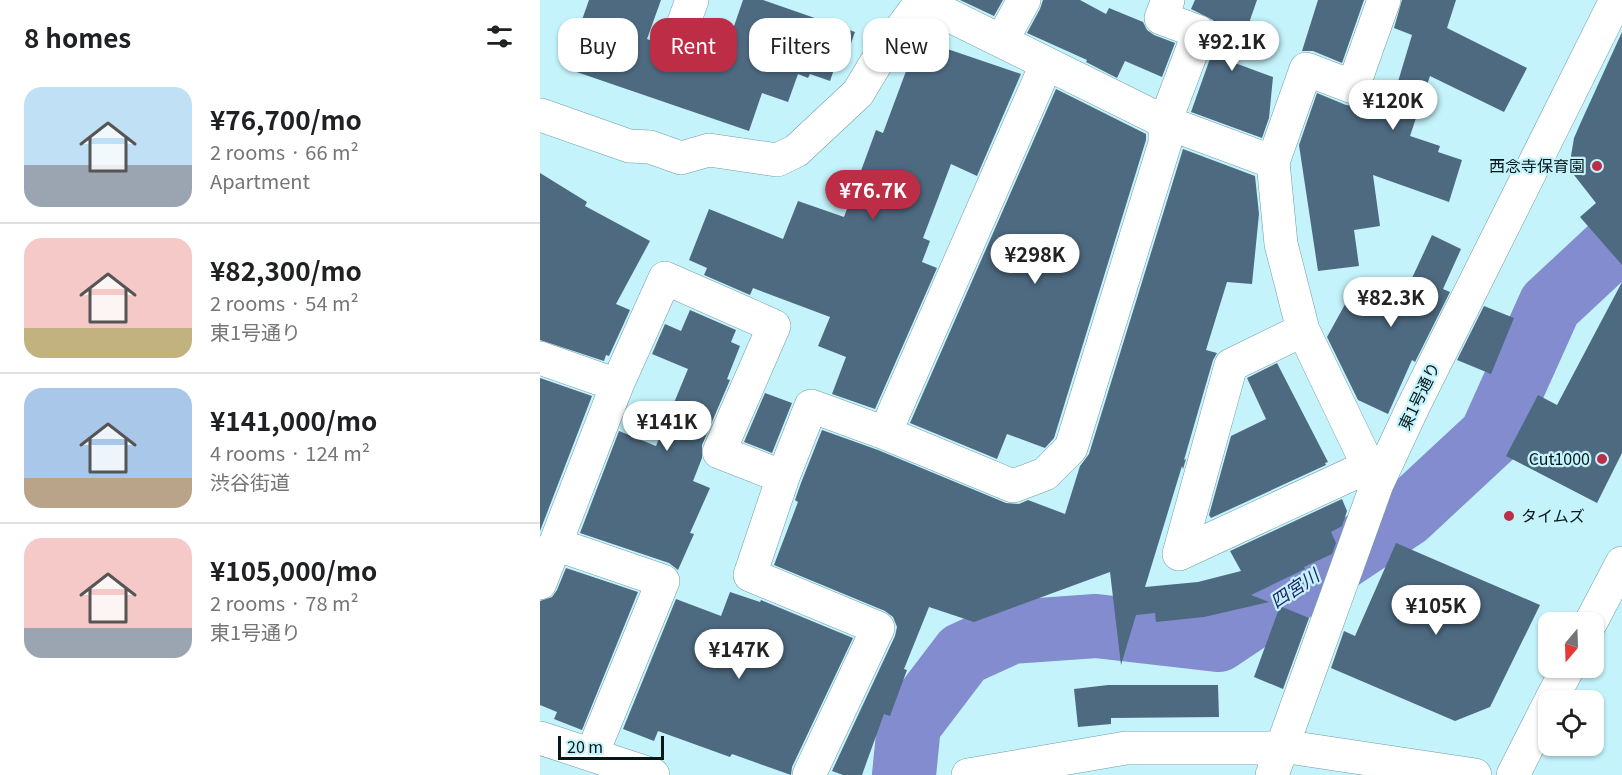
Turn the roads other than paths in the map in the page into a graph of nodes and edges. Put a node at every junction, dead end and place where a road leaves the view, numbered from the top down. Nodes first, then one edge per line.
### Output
1 (692, 0) edge
2 (1024, 0) edge
3 (1168, 0) edge
4 (1384, 0) edge
5 (1616, 0) edge
6 (920, 1) edge
7 (685, 18) edge
8 (1002, 40) junction
9 (1046, 65) junction
10 (541, 115) edge
11 (1165, 123) junction
12 (1273, 162) junction
13 (1303, 330) junction
14 (540, 358) edge
15 (617, 385) junction
16 (885, 434) junction
17 (1373, 475) junction
18 (783, 477) junction
19 (555, 543) junction
20 (1622, 563) edge
21 (540, 583) edge
22 (1596, 612) edge
23 (1538, 725) edge
24 (540, 738) edge
25 (592, 754) junction
26 (1277, 762) edge
27 (653, 775) edge
28 (809, 775) edge
29 (968, 775) edge
30 (1475, 775) edge
31 (1512, 775) edge

1 - 7 street
2 - 8 street
3 - 11 street
4 - 12 street
5 - 17 street, 東1号通り
6 - 8 street
6 - 10 street
8 - 9 street
9 - 11 street
9 - 16 street
11 - 12 street
11 - 16 street
12 - 13 street
13 - 17 street
13 - 17 street
14 - 15 street
15 - 18 street
15 - 19 street
16 - 18 street
17 - 26 street, 東1号通り
18 - 28 street
19 - 21 street
19 - 25 street
20 - 22 street
23 - 31 street
24 - 25 street
25 - 27 street
26 - 29 street
26 - 30 street

